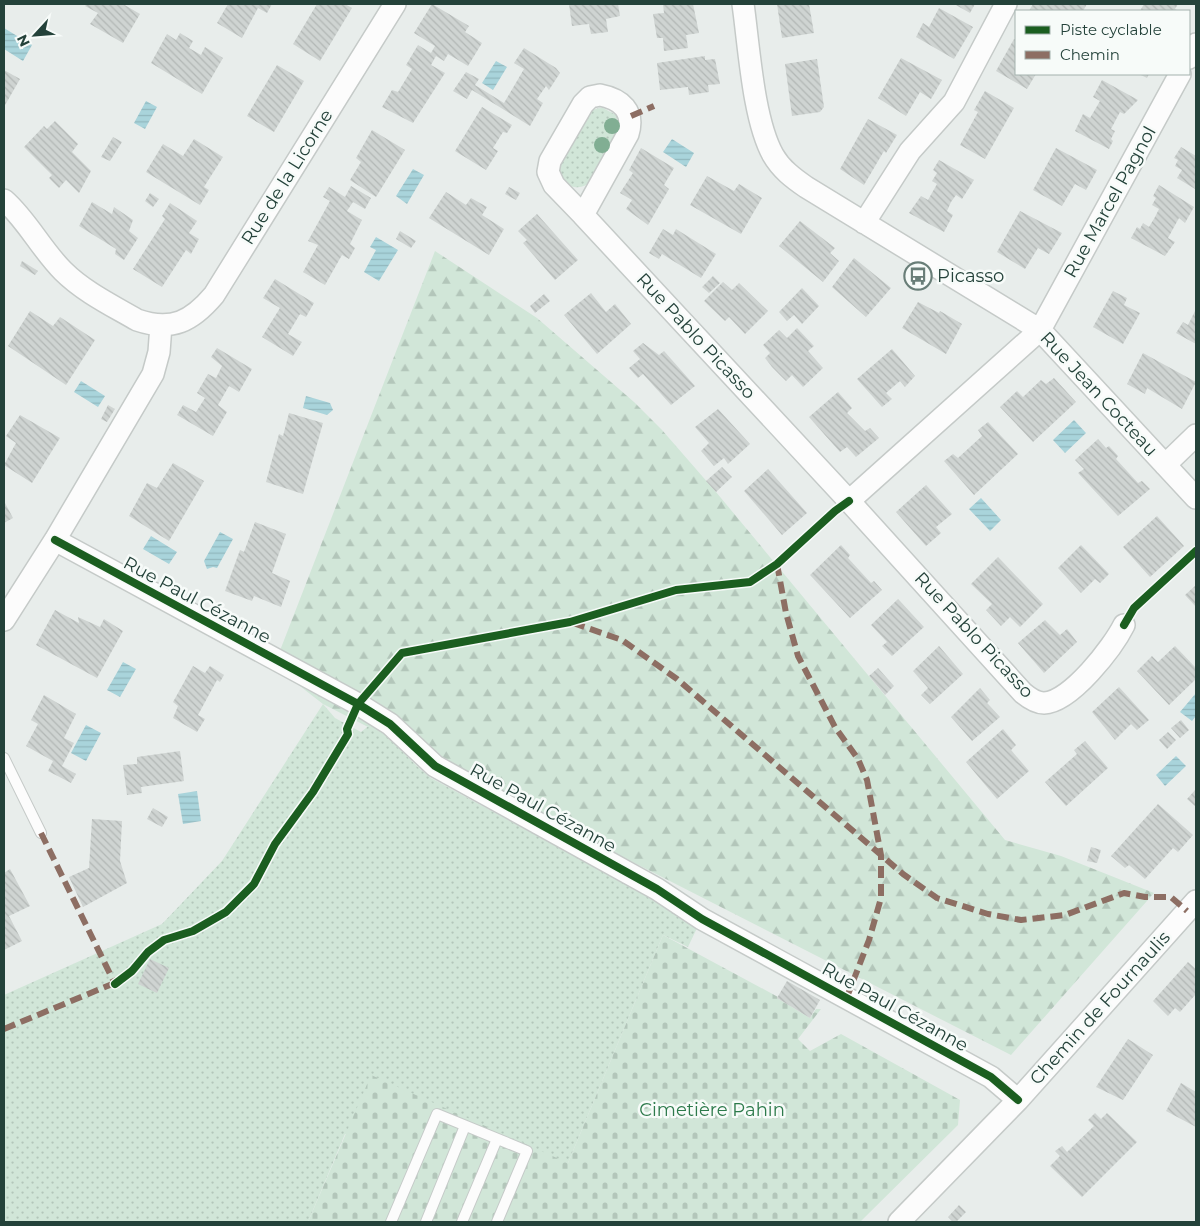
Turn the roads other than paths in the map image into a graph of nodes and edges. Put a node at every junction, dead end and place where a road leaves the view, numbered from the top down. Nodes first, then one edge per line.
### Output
1 (395, 4) edge
2 (743, 4) edge
3 (1006, 4) edge
4 (1196, 44) edge
5 (1190, 56) edge
6 (1179, 75) edge
7 (4, 200) edge
8 (583, 215) junction
9 (864, 222) junction
10 (161, 325) junction
11 (1040, 330) junction
12 (1196, 435) edge
13 (1165, 465) junction
14 (1196, 498) edge
15 (849, 501) junction
16 (55, 540) junction
17 (4, 620) edge
18 (1124, 625) dead end
19 (4, 758) edge
20 (40, 833) dead end
21 (1196, 901) edge
22 (1018, 1100) junction
23 (465, 1126) junction
24 (497, 1139) junction
25 (391, 1222) edge
26 (426, 1222) edge
27 (462, 1222) edge
28 (497, 1222) edge
29 (899, 1222) edge

1 - 10 street, Rue de la Licorne
2 - 9 street, Rue Jean Cocteau
3 - 9 street
4 - 5 street
6 - 11 street, Rue Marcel Pagnol
7 - 10 street, Rue de la Licorne
8 - 8 street, Rue Pablo Picasso
8 - 15 street, Rue Pablo Picasso
9 - 11 street, Rue Jean Cocteau
10 - 16 street
11 - 13 street, Rue Jean Cocteau
11 - 15 street
12 - 13 street
13 - 14 street, Rue Jean Cocteau
15 - 18 street, Rue Pablo Picasso
16 - 17 street
16 - 22 street, Rue Paul Cézanne
19 - 20 lane
21 - 22 street, Chemin de Fournaulis
22 - 29 street, Chemin de Fournaulis
23 - 24 lane
23 - 25 lane
23 - 26 lane
24 - 27 lane
24 - 28 lane

